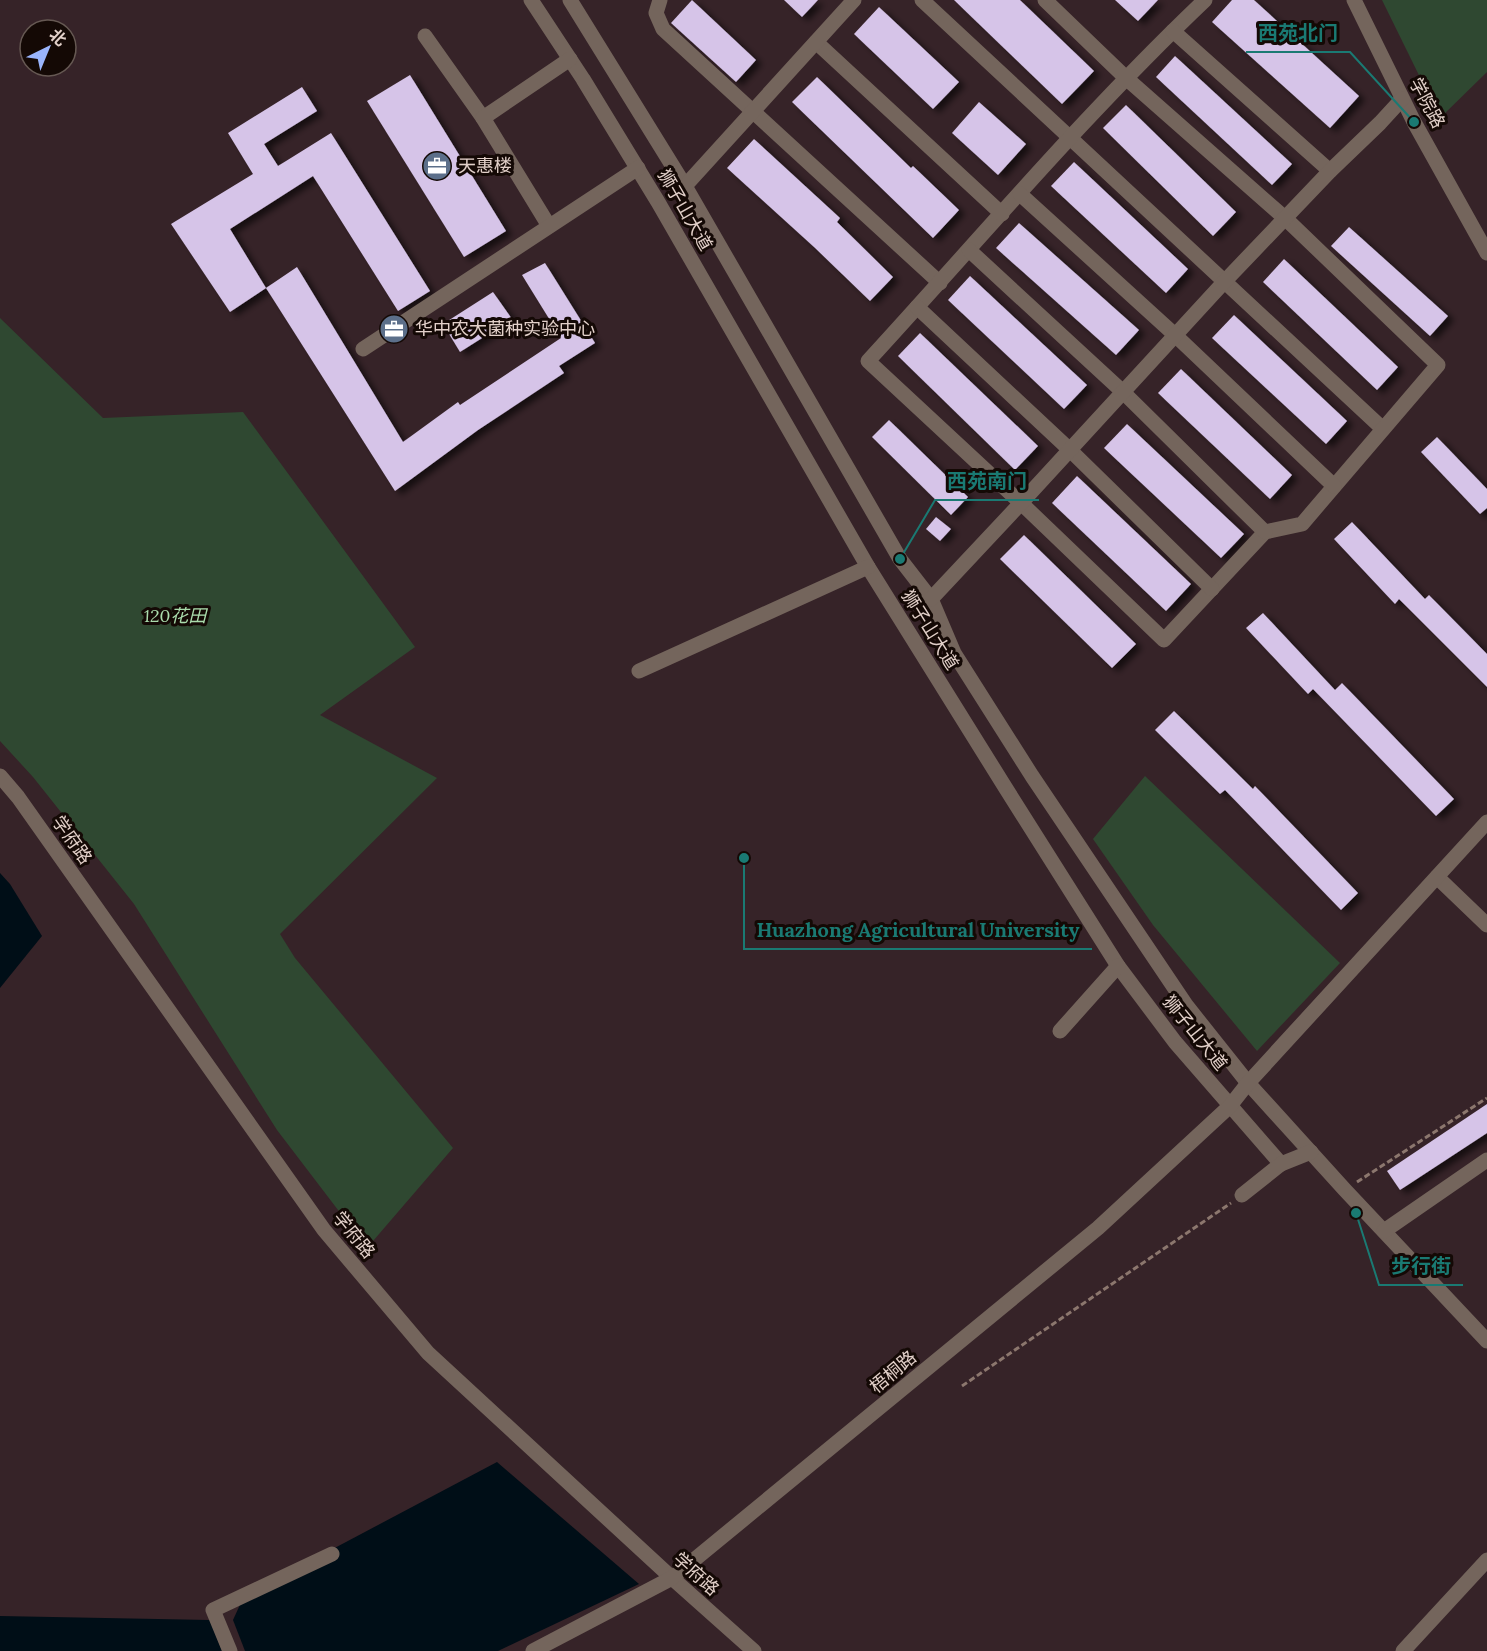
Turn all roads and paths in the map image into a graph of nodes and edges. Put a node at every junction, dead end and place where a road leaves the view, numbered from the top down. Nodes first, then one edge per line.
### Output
1 (531, 0) edge
2 (570, 0) edge
3 (660, 0) edge
4 (854, 0) edge
5 (922, 0) edge
6 (1045, 0) edge
7 (1206, 0) edge
8 (1354, 0) edge
9 (1173, 31) junction
10 (425, 36) dead end
11 (816, 42) junction
12 (570, 59) junction
13 (1126, 78) junction
14 (1402, 99) junction
15 (752, 111) junction
16 (483, 118) junction
17 (1070, 139) junction
18 (638, 168) junction
19 (1330, 171) junction
20 (685, 186) junction
21 (1020, 194) junction
22 (1002, 214) junction
23 (1286, 219) junction
24 (549, 226) junction
25 (969, 250) junction
26 (1487, 253) edge
27 (1225, 281) junction
28 (940, 283) junction
29 (917, 307) junction
30 (1175, 335) junction
31 (363, 349) dead end
32 (1123, 392) junction
33 (1383, 429) junction
34 (1070, 450) junction
35 (1334, 486) junction
36 (1022, 503) junction
37 (1264, 532) junction
38 (868, 567) junction
39 (1212, 589) junction
40 (931, 599) junction
41 (639, 671) dead end
42 (0, 776) edge
43 (1487, 822) edge
44 (1437, 877) junction
45 (1487, 925) edge
46 (1118, 966) junction
47 (1060, 1030) dead end
48 (1248, 1083) junction
49 (1487, 1098) edge
50 (1230, 1106) junction
51 (1311, 1152) junction
52 (1487, 1160) edge
53 (1281, 1164) junction
54 (1345, 1190) junction
55 (1242, 1195) joint
56 (1384, 1231) junction
57 (1487, 1341) edge
58 (962, 1386) dead end
59 (332, 1554) dead end
60 (1487, 1560) edge
61 (672, 1578) junction
62 (230, 1651) edge
63 (533, 1651) edge
64 (754, 1651) edge
65 (1403, 1651) edge

1 - 12 street, 狮子山大道
2 - 20 street, 狮子山大道
3 - 15 street
4 - 11 street
5 - 17 street
6 - 13 street
7 - 9 street
8 - 14 street, 学院路
9 - 13 street
9 - 19 street
10 - 16 street
11 - 15 street
11 - 22 street
12 - 16 street
12 - 18 street, 狮子山大道
13 - 17 street
13 - 23 street
14 - 19 street
14 - 26 street, 学院路
15 - 20 street
15 - 28 street
16 - 24 street
17 - 21 street
17 - 27 street
18 - 24 street
18 - 38 street, 狮子山大道
19 - 23 street
20 - 40 street, 狮子山大道
21 - 22 street
21 - 30 street
22 - 25 street
23 - 27 street
23 - 33 street
24 - 31 street
25 - 28 street
25 - 32 street
27 - 30 street
27 - 33 street
28 - 29 street
29 - 34 street
29 - 36 street
30 - 32 street
30 - 35 street
32 - 34 street
32 - 37 street
33 - 35 street
34 - 36 street
34 - 39 street
35 - 37 street
36 - 39 street
36 - 40 street
37 - 39 street
38 - 41 street
38 - 46 street, 狮子山大道
40 - 48 street, 狮子山大道
42 - 61 street, 学府路
43 - 44 street, 梧桐路
44 - 45 street
44 - 48 street, 梧桐路
46 - 47 street
46 - 50 street, 狮子山大道
48 - 50 street, 梧桐路
48 - 51 street, 狮子山大道
49 - 54 path
50 - 53 street, 狮子山大道
50 - 61 street, 梧桐路
51 - 53 street
51 - 54 street, 狮子山大道
52 - 56 street
53 - 55 street
54 - 56 street, 狮子山大道
55 - 58 path
56 - 57 street, 狮子山大道
59 - 62 street
60 - 65 street
61 - 63 street, 梧桐路
61 - 64 street, 学府路

